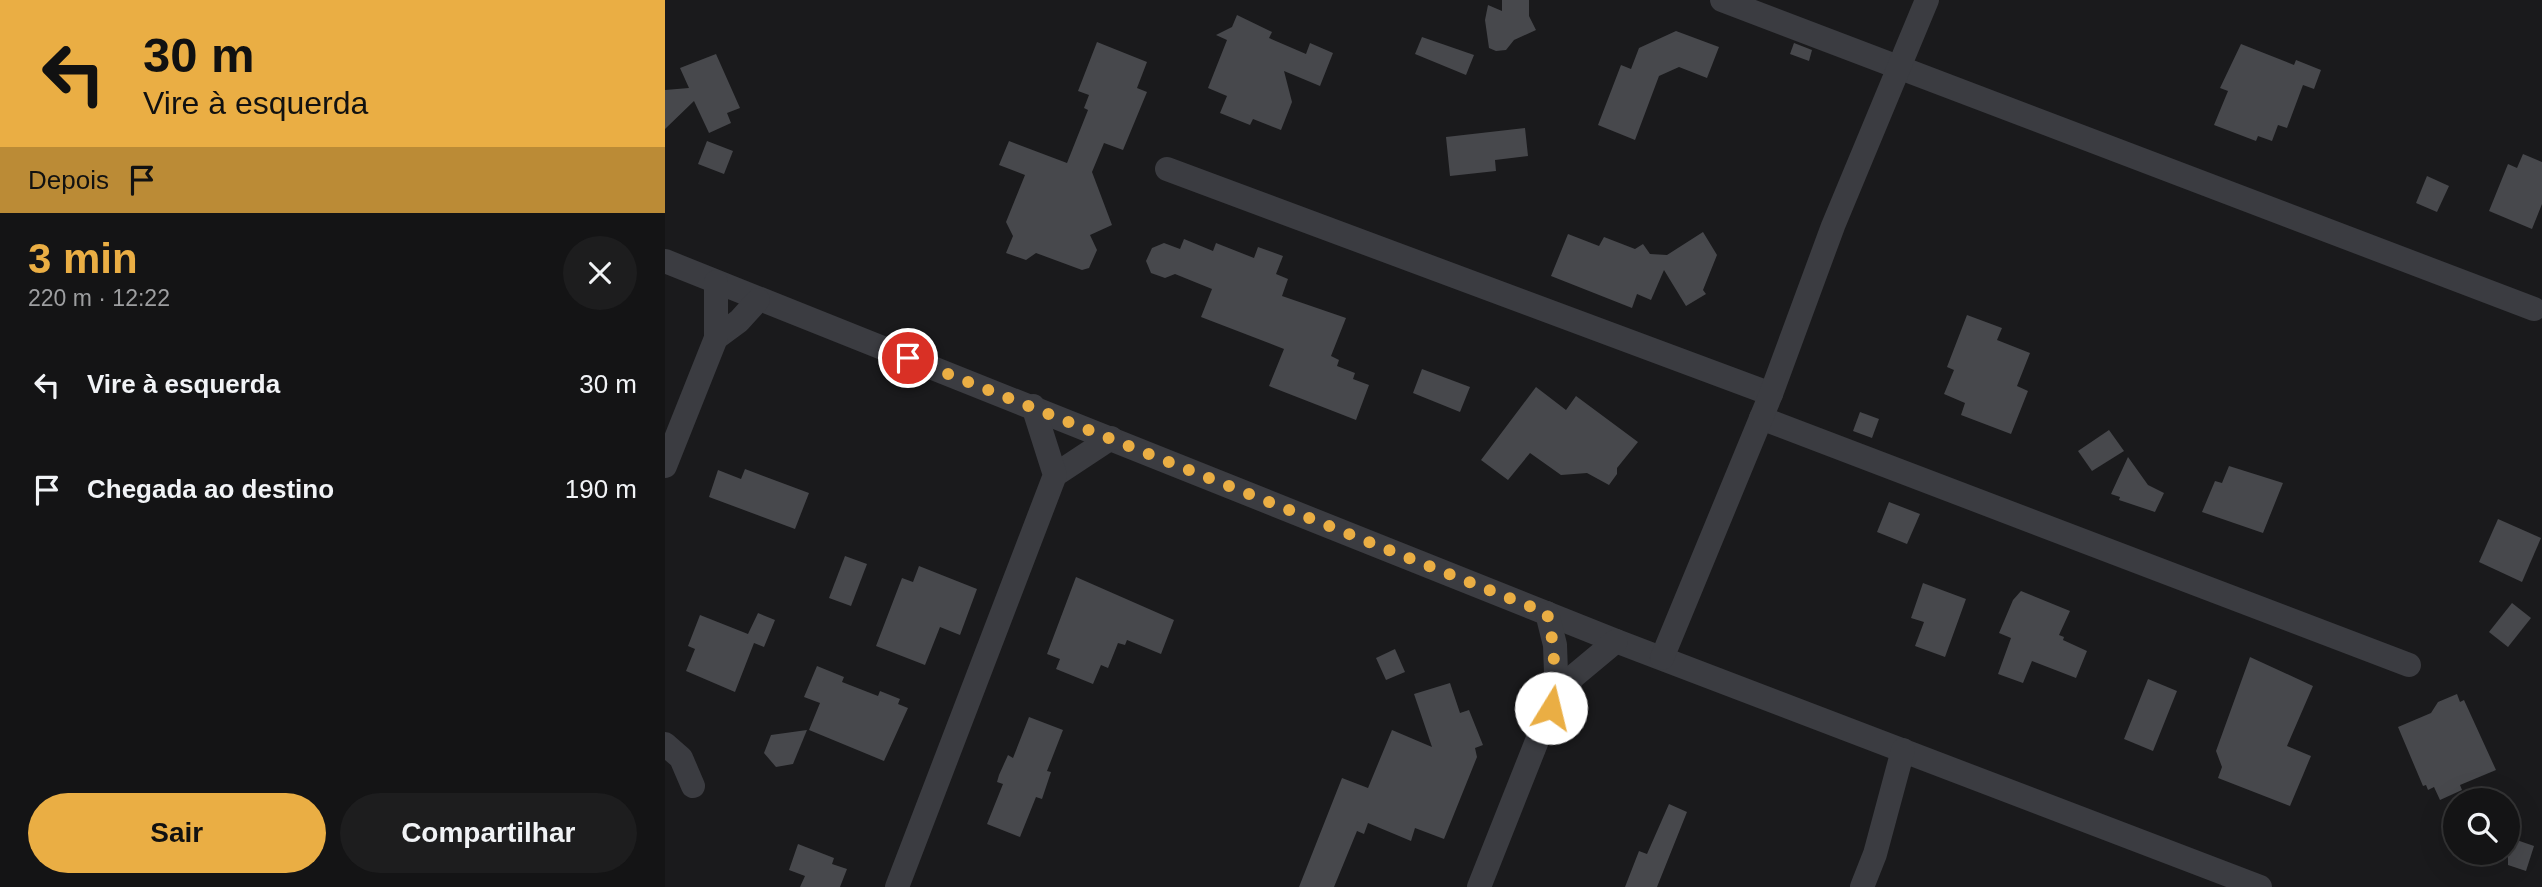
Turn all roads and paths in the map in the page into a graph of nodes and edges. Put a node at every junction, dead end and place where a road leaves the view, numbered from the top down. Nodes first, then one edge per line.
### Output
1 (1722, 0) edge
2 (1927, 0) edge
3 (1901, 67) junction
4 (1167, 169) dead end
5 (665, 261) edge
6 (716, 282) junction
7 (758, 300) junction
8 (2534, 309) dead end
9 (716, 338) junction
10 (1771, 394) junction
11 (1033, 406) junction
12 (1761, 418) junction
13 (1111, 438) junction
14 (665, 466) edge
15 (1055, 475) junction
16 (1547, 613) junction
17 (1616, 641) junction
18 (1662, 658) junction
19 (2409, 665) dead end
20 (1551, 708) junction
21 (665, 744) edge
22 (1903, 750) junction
23 (693, 786) dead end
24 (2257, 886) edge
25 (897, 887) edge
26 (1479, 887) edge
27 (1862, 887) edge

1 - 3 street
2 - 3 street
3 - 8 street
3 - 10 street
4 - 10 street
5 - 6 street
6 - 7 street
6 - 9 street
7 - 9 street
7 - 11 street
9 - 14 street
10 - 12 street
11 - 13 street
11 - 15 street
12 - 18 street
12 - 19 street
13 - 15 street
13 - 16 street
15 - 25 street
16 - 17 street
16 - 20 street
17 - 18 street
17 - 20 street
18 - 22 street
20 - 26 street
21 - 23 street
22 - 24 street
22 - 27 street

